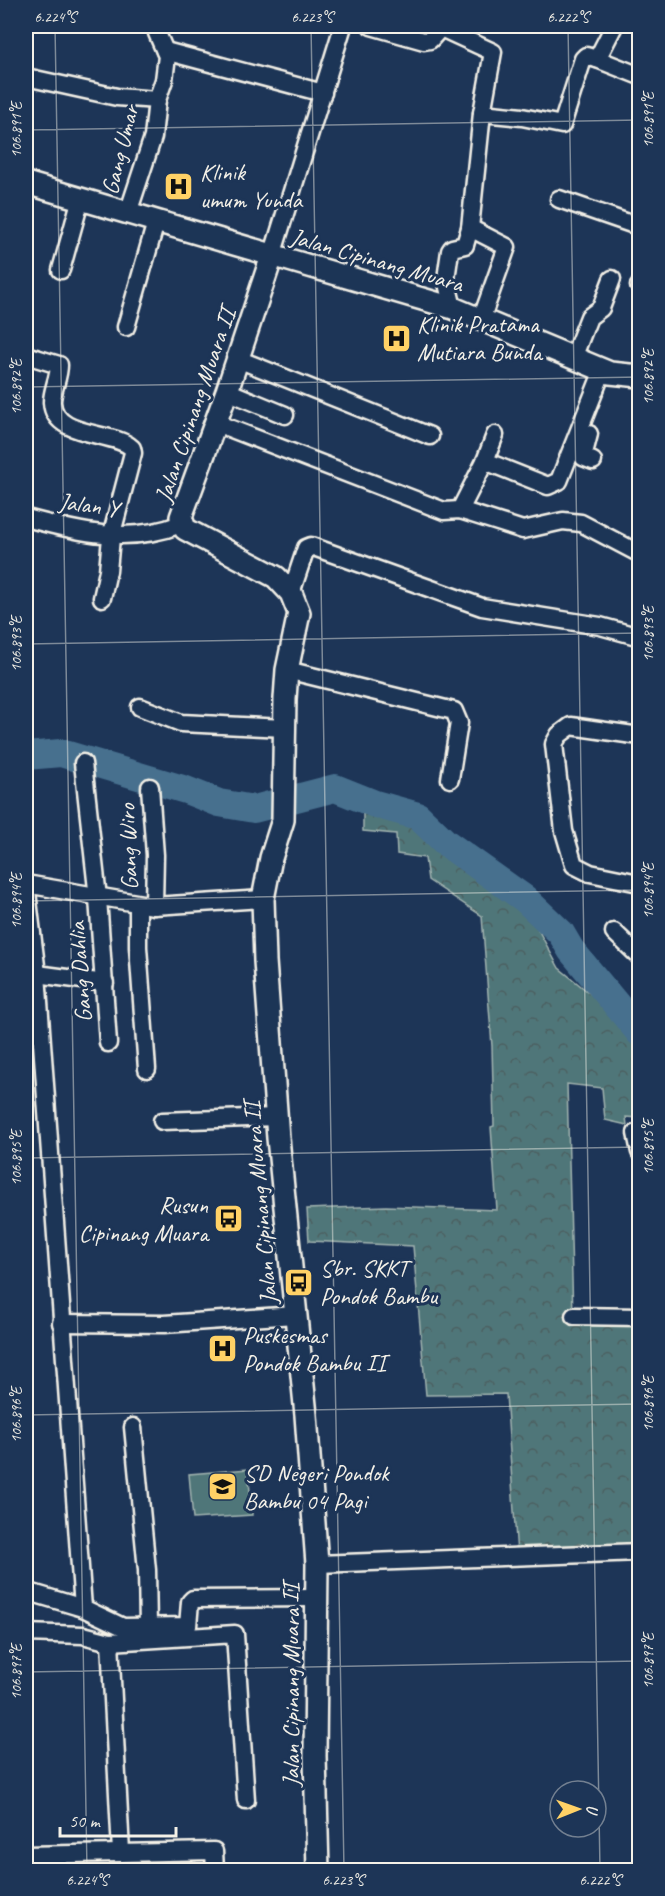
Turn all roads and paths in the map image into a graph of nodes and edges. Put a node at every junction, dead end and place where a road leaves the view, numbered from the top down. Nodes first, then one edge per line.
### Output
1 (157, 26) edge
2 (344, 26) edge
3 (370, 26) edge
4 (614, 26) edge
5 (165, 51) junction
6 (597, 58) junction
7 (639, 76) edge
8 (26, 77) edge
9 (323, 93) junction
10 (157, 100) junction
11 (482, 113) junction
12 (26, 183) edge
13 (81, 198) junction
14 (559, 199) dead end
15 (128, 213) junction
16 (156, 222) junction
17 (639, 227) edge
18 (470, 228) junction
19 (272, 256) junction
20 (61, 270) dead end
21 (612, 279) dead end
22 (453, 308) junction
23 (481, 320) junction
24 (126, 327) dead end
25 (26, 355) edge
26 (573, 358) junction
27 (238, 359) junction
28 (607, 372) junction
29 (639, 376) edge
30 (227, 391) junction
31 (285, 415) dead end
32 (216, 423) junction
33 (495, 435) dead end
34 (430, 436) dead end
35 (485, 461) junction
36 (593, 461) dead end
37 (460, 510) junction
38 (26, 518) edge
39 (181, 524) junction
40 (111, 537) junction
41 (639, 554) edge
42 (291, 593) junction
43 (102, 598) dead end
44 (639, 637) edge
45 (288, 670) junction
46 (140, 707) dead end
47 (286, 728) junction
48 (639, 736) edge
49 (83, 763) dead end
50 (450, 779) dead end
51 (150, 787) dead end
52 (639, 883) edge
53 (26, 884) edge
54 (98, 898) junction
55 (263, 898) junction
56 (146, 905) junction
57 (614, 932) dead end
58 (639, 957) edge
59 (37, 974) junction
60 (105, 983) junction
61 (108, 1043) dead end
62 (147, 1069) dead end
63 (277, 1117) junction
64 (162, 1122) dead end
65 (636, 1133) dead end
66 (639, 1152) edge
67 (295, 1315) junction
68 (574, 1316) dead end
69 (639, 1317) edge
70 (61, 1323) junction
71 (133, 1427) dead end
72 (639, 1552) edge
73 (317, 1564) junction
74 (26, 1591) edge
75 (317, 1598) junction
76 (82, 1608) junction
77 (148, 1627) junction
78 (26, 1634) edge
79 (110, 1642) junction
80 (246, 1800) dead end
81 (121, 1852) junction
82 (26, 1855) edge
83 (52, 1864) edge
84 (215, 1870) edge
85 (318, 1870) edge

1 - 5 street, Gang Umar
2 - 9 street
3 - 11 street
4 - 6 street
5 - 9 street
5 - 10 street, Gang Umar
6 - 7 street
6 - 11 street
8 - 10 street
9 - 19 street
10 - 15 street, Gang Umar
11 - 18 street
12 - 13 street, Jalan Cipinang Muara
13 - 15 street, Jalan Cipinang Muara
13 - 20 street
14 - 17 street
15 - 16 street, Jalan Cipinang Muara
16 - 19 street, Jalan Cipinang Muara
16 - 24 street
18 - 22 street
18 - 23 street
19 - 22 street, Jalan Cipinang Muara
19 - 27 street, Jalan Cipinang Muara II
21 - 26 street
22 - 23 street, Jalan Cipinang Muara
23 - 26 street, Jalan Cipinang Muara
25 - 40 street
26 - 28 street, Jalan Cipinang Muara
27 - 30 street, Jalan Cipinang Muara II
27 - 34 street
28 - 29 street, Jalan Cipinang Muara
28 - 35 street
28 - 36 street
30 - 31 street
30 - 32 street, Jalan Cipinang Muara II
32 - 37 street
32 - 39 street, Jalan Cipinang Muara II
33 - 35 street
35 - 37 street
37 - 41 street
38 - 40 street, Jalan Y
39 - 40 street, Jalan Y
39 - 42 street, Jalan Cipinang Muara II
40 - 43 street
42 - 44 street
42 - 45 street
45 - 47 street
45 - 50 street
46 - 47 street
47 - 55 street, Jalan Cipinang Muara II
48 - 52 street
49 - 54 street, Gang Dahlia
51 - 56 street, Gang Wiro
53 - 54 street
53 - 59 street
54 - 56 street
54 - 60 street, Gang Dahlia
55 - 56 street
55 - 63 street, Jalan Cipinang Muara II
56 - 62 street, Gang Wiro
57 - 58 street
59 - 60 street
59 - 70 street
60 - 61 street, Gang Dahlia
63 - 64 street
63 - 67 street, Jalan Cipinang Muara II
65 - 66 street
67 - 70 street
67 - 73 street, Jalan Cipinang Muara II
68 - 69 street
70 - 76 street
71 - 77 street
72 - 73 street
73 - 75 street, Jalan Cipinang Muara II
74 - 76 street
75 - 77 street
75 - 85 street, Jalan Cipinang Muara II
76 - 77 street
78 - 79 street
79 - 80 street
79 - 81 street
81 - 83 street
81 - 84 street
82 - 83 street

